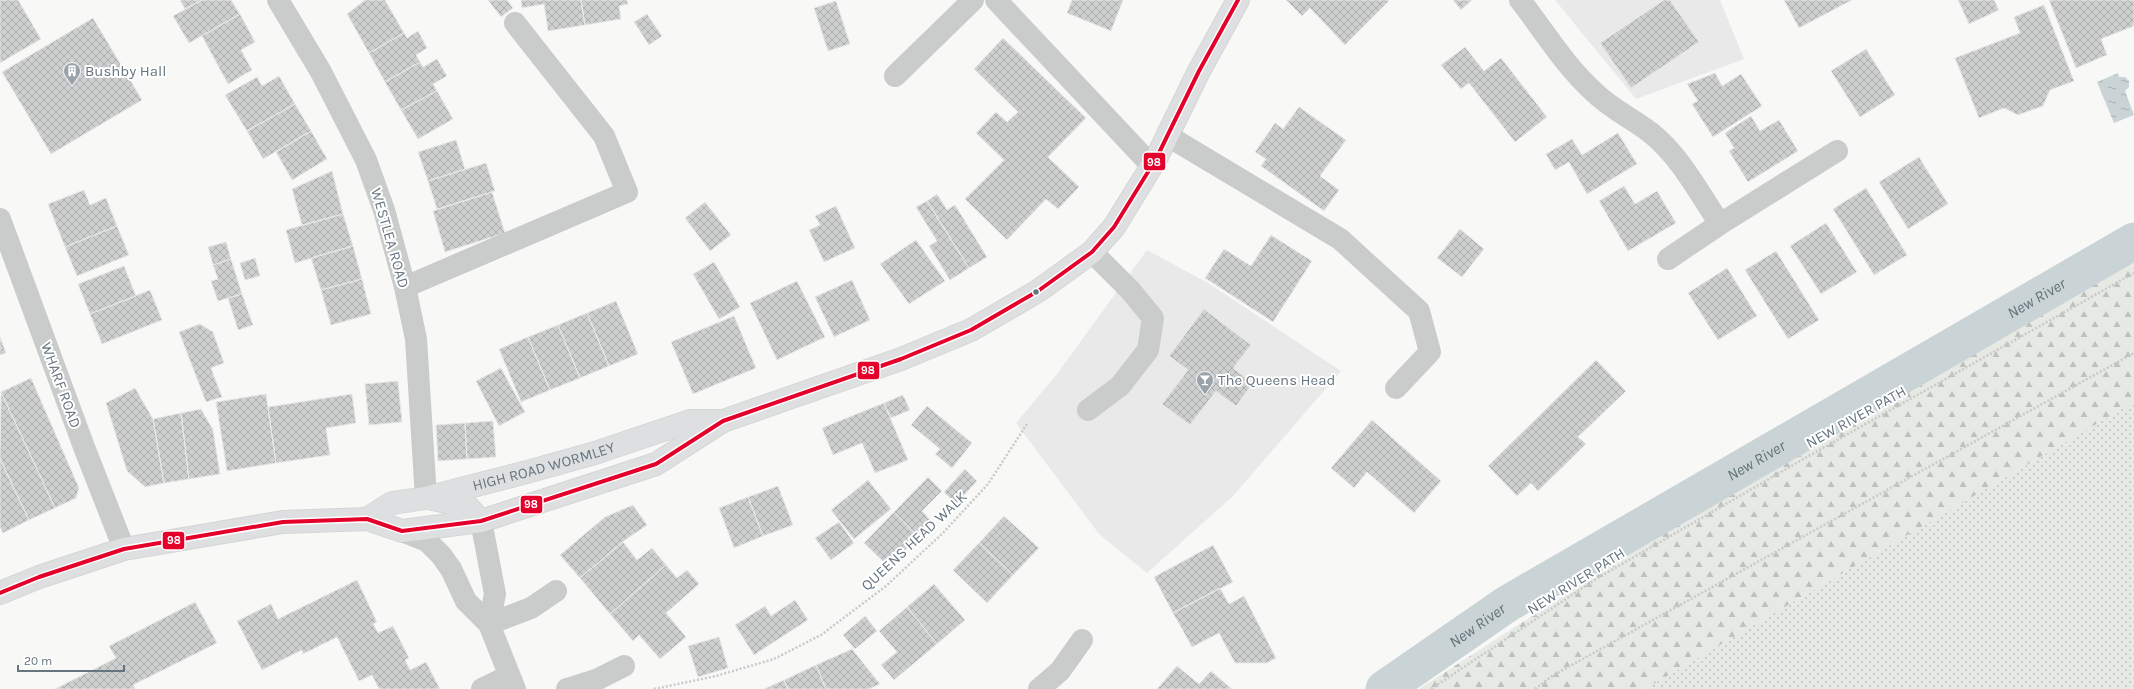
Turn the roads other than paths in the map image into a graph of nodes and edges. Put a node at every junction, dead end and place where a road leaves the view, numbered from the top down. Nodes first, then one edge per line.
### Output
1 (278, 0) edge
2 (973, 0) edge
3 (996, 0) edge
4 (1238, 0) edge
5 (1520, 0) edge
6 (515, 23) dead end
7 (896, 76) dead end
8 (1168, 136) junction
9 (1837, 151) dead end
10 (1152, 166) junction
11 (0, 219) edge
12 (1720, 224) junction
13 (1092, 252) junction
14 (1668, 260) dead end
15 (405, 287) junction
16 (1396, 388) dead end
17 (1088, 410) dead end
18 (723, 421) junction
19 (426, 498) junction
20 (367, 519) junction
21 (481, 520) junction
22 (402, 531) junction
23 (124, 549) junction
24 (556, 591) dead end
25 (0, 593) edge
26 (489, 624) junction
27 (1082, 640) dead end
28 (624, 666) dead end
29 (512, 683) edge
30 (482, 689) edge
31 (567, 689) edge
32 (1039, 689) edge

1 - 15 street, WESTLEA ROAD
2 - 7 street
3 - 10 street
4 - 8 main road, HIGH ROAD WORMLEY
5 - 12 street
6 - 15 street
8 - 10 main road, HIGH ROAD WORMLEY
8 - 16 street
9 - 12 street
10 - 13 main road, HIGH ROAD WORMLEY
11 - 23 street, WHARF ROAD
12 - 14 street
13 - 17 street
13 - 18 main road, HIGH ROAD WORMLEY
15 - 19 street, WESTLEA ROAD
18 - 19 main road, HIGH ROAD WORMLEY
18 - 21 main road, HIGH ROAD WORMLEY
19 - 20 main road, HIGH ROAD WORMLEY
19 - 21 main road
20 - 22 main road, HIGH ROAD WORMLEY
20 - 23 main road, HIGH ROAD WORMLEY
21 - 22 main road, HIGH ROAD WORMLEY
21 - 26 street
22 - 26 street
23 - 25 main road, HIGH ROAD WORMLEY
24 - 26 street
26 - 29 street
27 - 32 street
28 - 31 street
29 - 30 street

